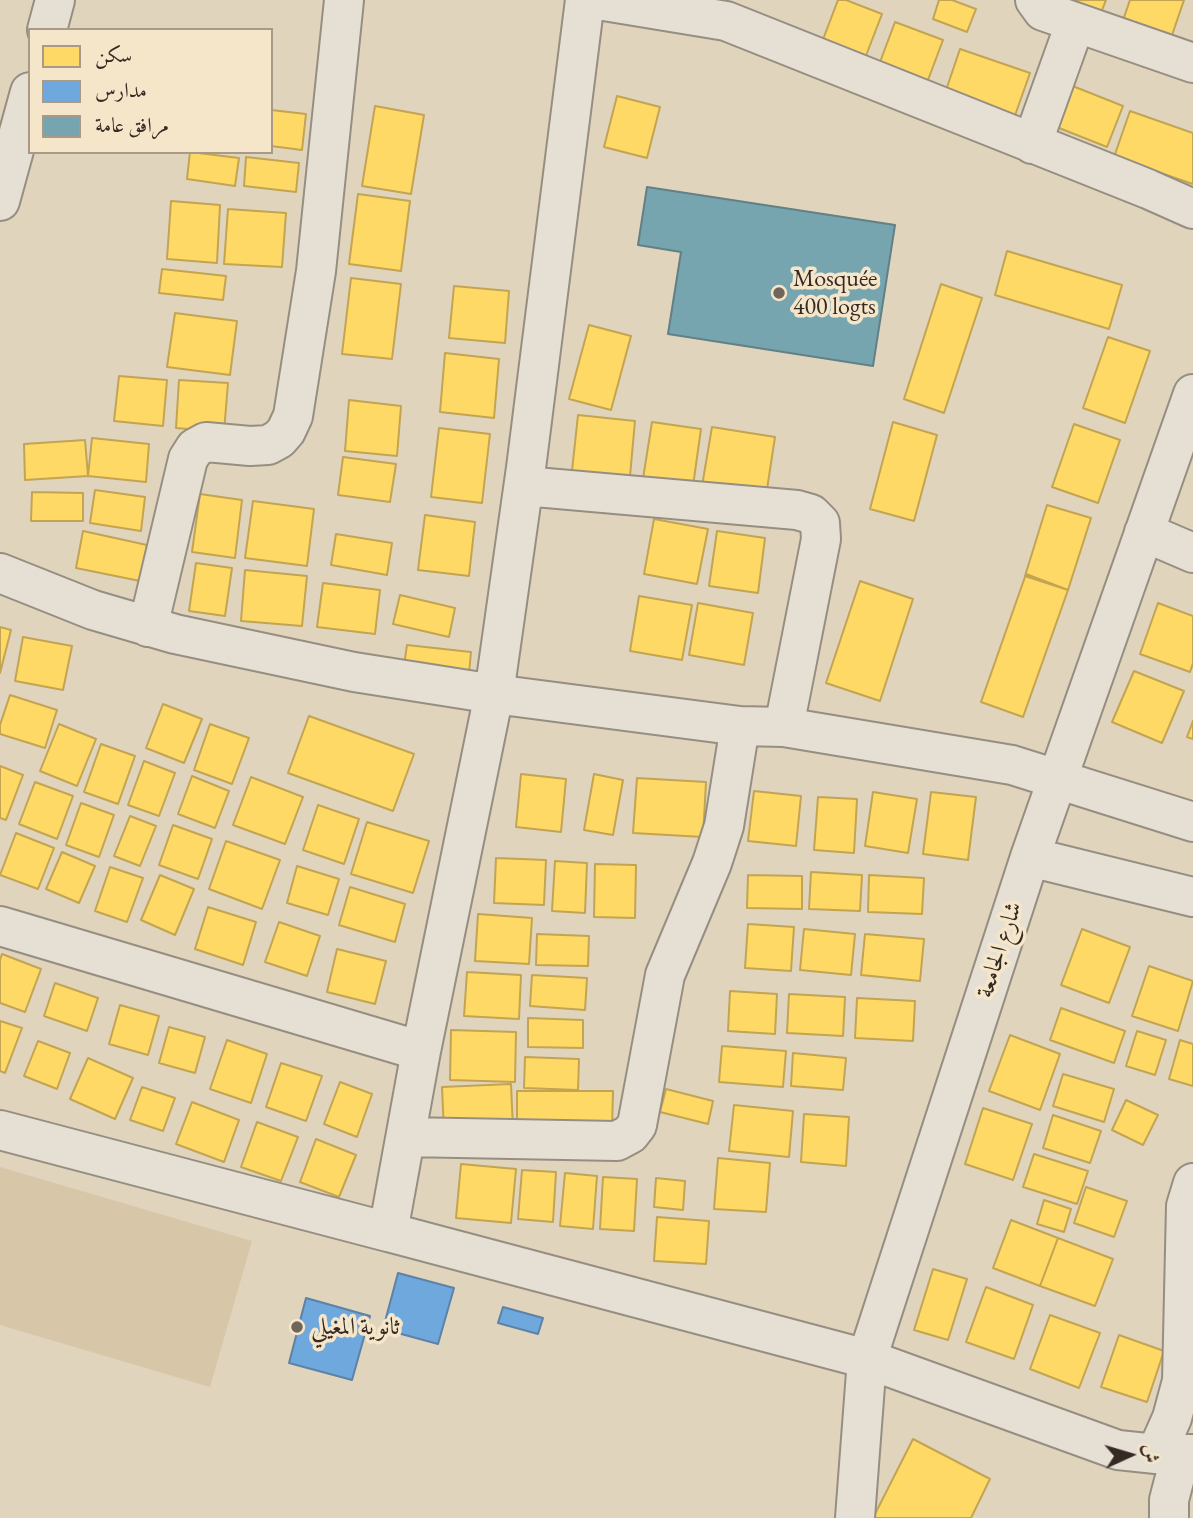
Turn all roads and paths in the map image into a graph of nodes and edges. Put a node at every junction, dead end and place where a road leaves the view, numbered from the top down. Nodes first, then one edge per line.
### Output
1 (55, 0) edge
2 (344, 0) edge
3 (585, 0) edge
4 (598, 0) edge
5 (1035, 0) edge
6 (728, 10) edge
7 (1075, 24) junction
8 (48, 28) edge
9 (1193, 63) edge
10 (28, 99) edge
11 (1032, 144) junction
12 (0, 201) edge
13 (1193, 209) edge
14 (1193, 394) edge
15 (524, 486) junction
16 (1144, 532) junction
17 (1193, 553) edge
18 (0, 573) edge
19 (148, 626) junction
20 (494, 694) junction
21 (740, 726) junction
22 (784, 727) junction
23 (1059, 778) junction
24 (1193, 822) edge
25 (1030, 857) junction
26 (1193, 897) edge
27 (0, 926) edge
28 (421, 1051) junction
29 (0, 1130) edge
30 (406, 1138) junction
31 (1193, 1183) edge
32 (388, 1232) junction
33 (867, 1359) junction
34 (1176, 1454) edge
35 (855, 1518) edge
36 (1168, 1518) edge

1 - 8 street
2 - 19 street
3 - 15 street
4 - 6 street
5 - 7 street
6 - 11 street
7 - 9 street
7 - 11 street
10 - 12 street
11 - 13 street
14 - 16 street, شارع الجامعة
15 - 20 street
15 - 22 street
16 - 17 street
16 - 23 street, شارع الجامعة
18 - 19 street
19 - 20 street
20 - 21 street
20 - 28 street
21 - 22 street
21 - 30 street
22 - 23 street
23 - 24 street
23 - 25 street, شارع الجامعة
25 - 26 street
25 - 33 street, شارع الجامعة
27 - 28 street
28 - 30 street
29 - 32 street
30 - 32 street
31 - 34 street
32 - 33 street
33 - 34 street
33 - 35 street, شارع الجامعة
34 - 36 street

